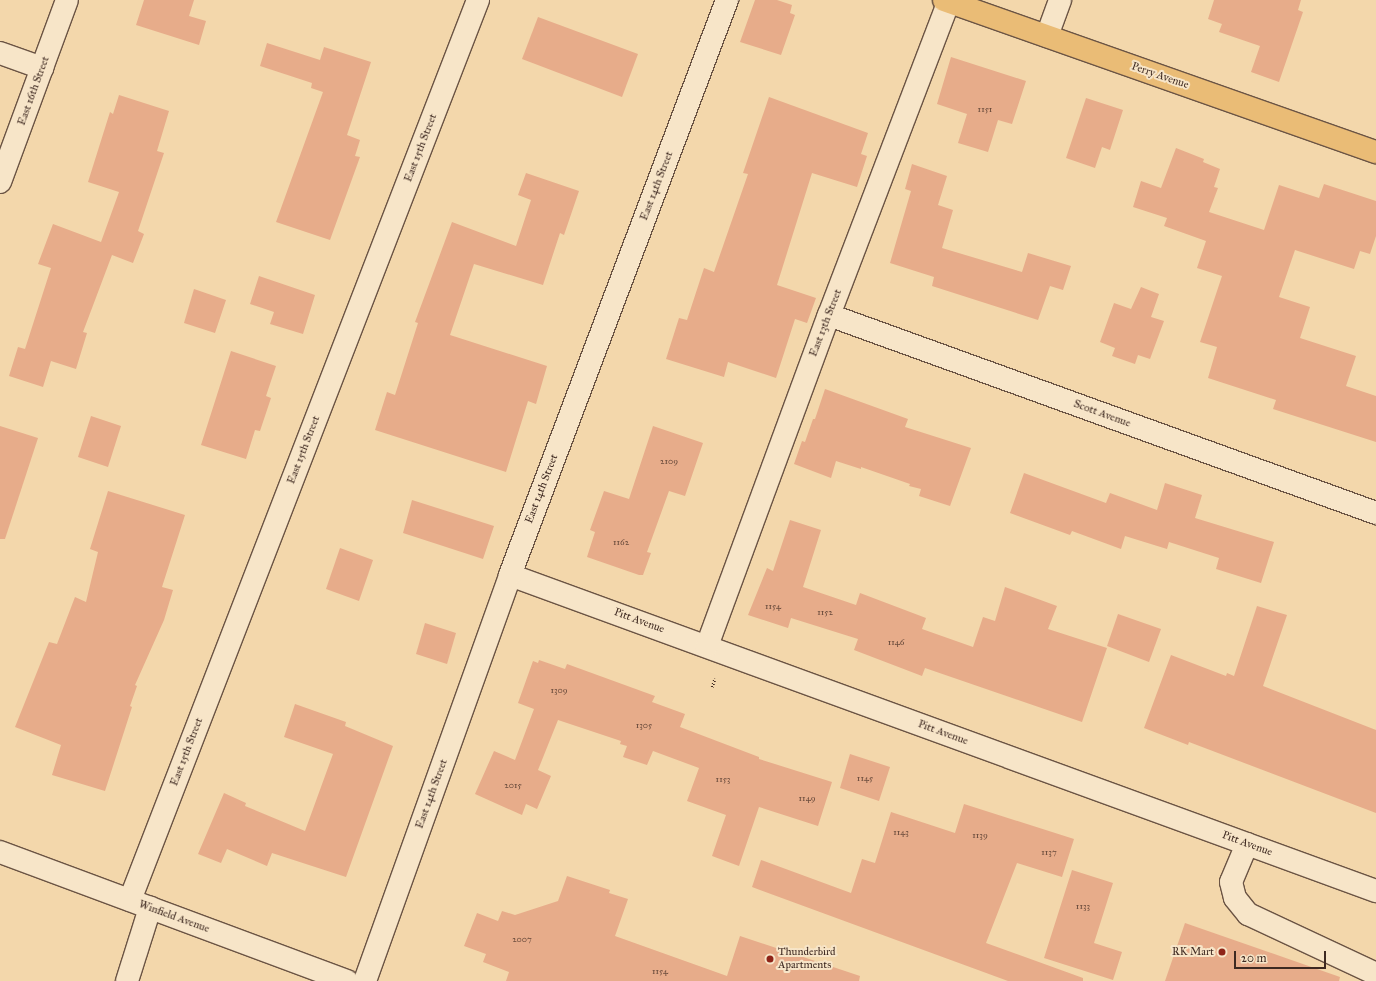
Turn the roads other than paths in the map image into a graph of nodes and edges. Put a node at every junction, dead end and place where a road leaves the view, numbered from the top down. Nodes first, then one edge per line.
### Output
1 (67, 0) edge
2 (478, 0) edge
3 (727, 0) edge
4 (1060, 0) edge
5 (947, 1) edge
6 (1047, 36) junction
7 (0, 53) edge
8 (42, 68) junction
9 (1376, 152) edge
10 (0, 182) edge
11 (829, 315) junction
12 (1376, 513) edge
13 (510, 575) junction
14 (707, 646) junction
15 (1247, 844) junction
16 (0, 852) edge
17 (1376, 891) edge
18 (130, 900) junction
19 (150, 908) junction
20 (1376, 974) edge
21 (127, 981) edge
22 (347, 981) edge
23 (365, 981) edge

1 - 8 street, East 16th Street
2 - 18 street, East 15th Street
3 - 13 street, East 14th Street
4 - 6 street
5 - 6 main road, Perry Avenue
5 - 11 street, East 13th Street
6 - 9 main road, Perry Avenue
7 - 8 street
8 - 10 street, East 16th Street
11 - 12 street, Scott Avenue
11 - 14 street, East 13th Street
13 - 14 street, Pitt Avenue
13 - 23 street, East 14th Street
14 - 15 street, Pitt Avenue
15 - 17 street, Pitt Avenue
15 - 20 street
16 - 18 street, Winfield Avenue
18 - 19 street, Winfield Avenue
19 - 21 street
19 - 22 street, Winfield Avenue

